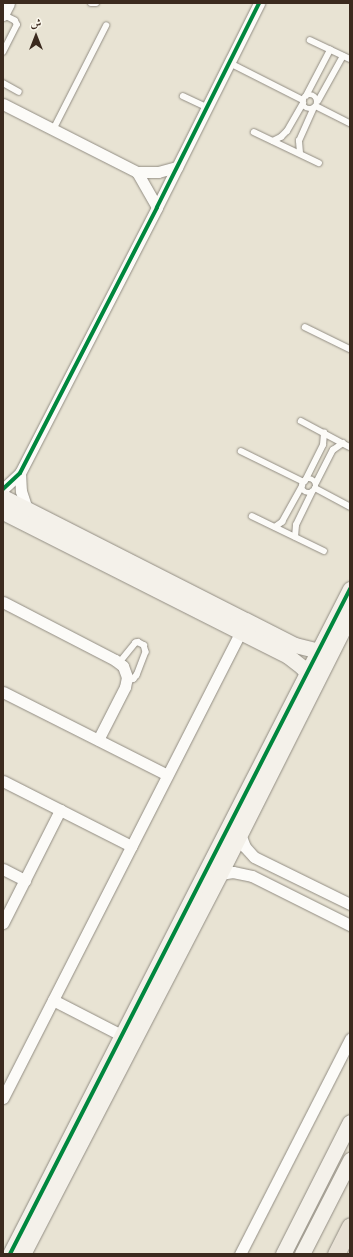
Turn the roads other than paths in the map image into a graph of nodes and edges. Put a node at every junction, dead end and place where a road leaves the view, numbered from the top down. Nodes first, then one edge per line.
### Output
1 (9, 3) edge
2 (91, 3) edge
3 (96, 3) edge
4 (259, 3) edge
5 (3, 15) edge
6 (106, 26) dead end
7 (310, 40) dead end
8 (330, 50) junction
9 (3, 52) edge
10 (342, 56) junction
11 (350, 59) edge
12 (230, 62) junction
13 (3, 83) edge
14 (19, 92) dead end
15 (183, 96) dead end
16 (304, 100) junction
17 (3, 104) edge
18 (316, 105) junction
19 (207, 107) junction
20 (350, 123) edge
21 (53, 130) junction
22 (254, 132) dead end
23 (273, 141) junction
24 (300, 153) junction
25 (319, 163) dead end
26 (177, 167) junction
27 (137, 172) junction
28 (157, 207) junction
29 (305, 327) dead end
30 (350, 349) edge
31 (301, 421) dead end
32 (324, 433) junction
33 (342, 443) junction
34 (350, 447) edge
35 (241, 451) dead end
36 (20, 472) junction
37 (304, 483) junction
38 (314, 488) junction
39 (3, 489) edge
40 (3, 497) edge
41 (350, 507) edge
42 (27, 509) junction
43 (3, 512) edge
44 (252, 516) dead end
45 (275, 527) junction
46 (294, 537) junction
47 (324, 551) dead end
48 (350, 589) edge
49 (3, 602) edge
50 (350, 616) edge
51 (240, 633) junction
52 (324, 653) junction
53 (120, 663) junction
54 (311, 678) junction
55 (126, 682) junction
56 (3, 692) edge
57 (98, 740) junction
58 (168, 775) junction
59 (3, 781) edge
60 (60, 810) junction
61 (240, 834) junction
62 (131, 846) junction
63 (3, 869) edge
64 (220, 874) junction
65 (25, 880) junction
66 (350, 904) edge
67 (3, 923) edge
68 (350, 925) edge
69 (53, 1000) junction
70 (121, 1035) junction
71 (350, 1039) edge
72 (3, 1098) edge
73 (350, 1122) edge
74 (350, 1160) edge
75 (350, 1226) edge
76 (10, 1254) edge
77 (23, 1254) edge
78 (240, 1254) edge
79 (283, 1254) edge
80 (302, 1254) edge
81 (336, 1254) edge

1 - 5 street
2 - 3 lane
4 - 12 street
5 - 9 lane
6 - 21 lane
7 - 8 lane
8 - 10 lane
8 - 16 lane
10 - 11 lane
10 - 18 lane
12 - 16 lane
12 - 19 street
13 - 14 lane
15 - 19 lane
16 - 18 lane
16 - 18 lane
16 - 23 lane
17 - 21 street
18 - 20 lane
18 - 24 lane
19 - 26 street
21 - 27 street
22 - 23 lane
23 - 24 lane
24 - 25 lane
26 - 27 street
26 - 28 street
27 - 28 street
28 - 36 street
29 - 30 lane
31 - 32 lane
32 - 33 lane
32 - 37 lane
33 - 34 lane
33 - 38 lane
35 - 37 lane
36 - 39 street
36 - 42 street
37 - 38 lane
37 - 38 lane
37 - 45 lane
38 - 41 lane
38 - 46 lane
40 - 42 street
42 - 52 street
43 - 51 street
44 - 45 lane
45 - 46 lane
46 - 47 lane
48 - 52 street
49 - 53 street
50 - 52 street
51 - 54 street
51 - 58 street
52 - 54 street
53 - 55 street
53 - 55 lane
54 - 61 street
54 - 70 street
55 - 57 street
56 - 57 street
57 - 58 street
58 - 62 street
59 - 60 street
60 - 62 street
60 - 65 street
61 - 64 street
61 - 66 street
62 - 69 street
63 - 65 street
64 - 68 street
64 - 77 street
65 - 67 street
69 - 70 street
69 - 72 street
70 - 76 street
71 - 78 street
73 - 79 street
74 - 80 street
75 - 81 main road

